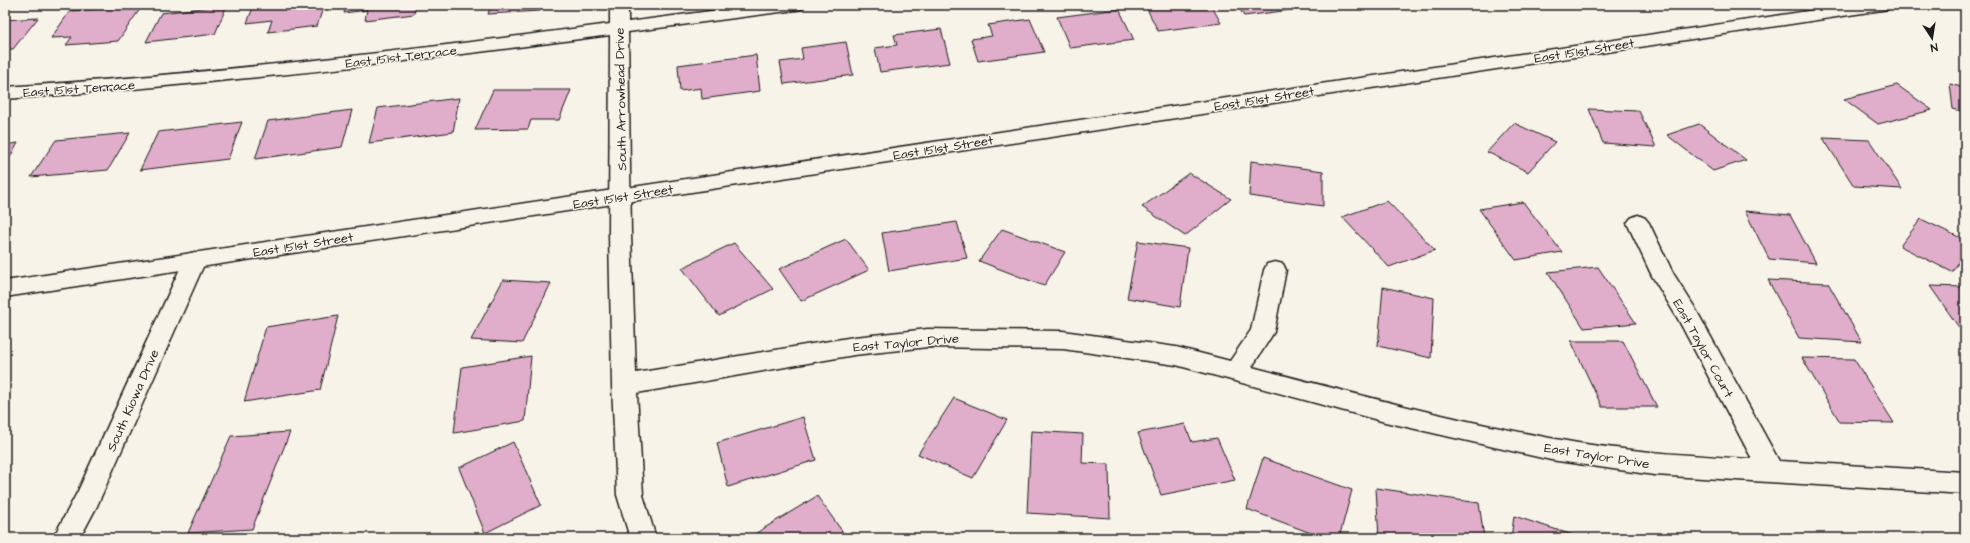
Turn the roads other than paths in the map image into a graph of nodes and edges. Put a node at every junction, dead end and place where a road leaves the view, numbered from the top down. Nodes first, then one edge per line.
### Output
1 (620, 5) edge
2 (796, 5) edge
3 (1882, 5) edge
4 (619, 28) junction
5 (5, 93) edge
6 (621, 196) junction
7 (1638, 223) dead end
8 (195, 260) junction
9 (1275, 270) dead end
10 (5, 289) edge
11 (1236, 372) junction
12 (624, 386) junction
13 (1772, 472) junction
14 (1965, 483) edge
15 (66, 538) edge
16 (643, 538) edge

1 - 4 street, South Arrowhead Drive
2 - 4 street, East 151st Terrace
3 - 6 street, East 151st Street
4 - 5 street, East 151st Terrace
4 - 6 street, South Arrowhead Drive
6 - 8 street, East 151st Street
6 - 12 street, South Arrowhead Drive
7 - 13 street, East Taylor Court
8 - 10 street, East 151st Street
8 - 15 street, South Kiowa Drive
9 - 11 street
11 - 12 street, East Taylor Drive
11 - 13 street, East Taylor Drive
12 - 16 street, South Arrowhead Drive
13 - 14 street, East Taylor Drive

